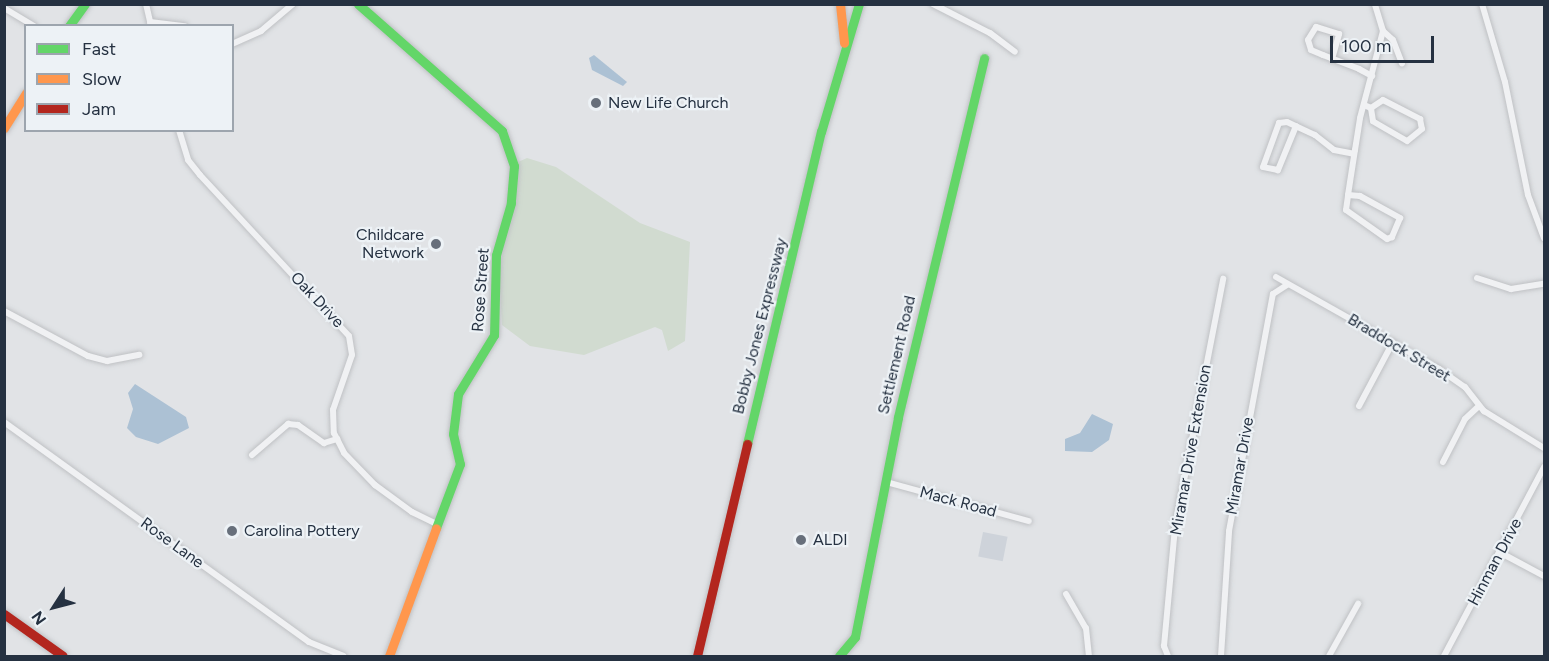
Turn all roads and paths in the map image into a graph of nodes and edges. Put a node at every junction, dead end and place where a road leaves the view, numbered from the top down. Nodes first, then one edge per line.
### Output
1 (85, 4) edge
2 (146, 4) edge
3 (293, 4) edge
4 (358, 4) edge
5 (840, 4) edge
6 (859, 4) edge
7 (933, 4) edge
8 (1375, 4) edge
9 (1482, 4) edge
10 (4, 8) edge
11 (31, 24) edge
12 (70, 24) edge
13 (150, 24) edge
14 (1383, 31) junction
15 (234, 43) edge
16 (845, 49) junction
17 (1015, 52) dead end
18 (984, 58) dead end
19 (1332, 59) junction
20 (1402, 63) dead end
21 (1372, 76) junction
22 (24, 96) edge
23 (1368, 107) junction
24 (1296, 126) junction
25 (4, 128) edge
26 (180, 132) edge
27 (1354, 154) junction
28 (1348, 195) junction
29 (1545, 238) edge
30 (1276, 277) dead end
31 (1478, 278) dead end
32 (1223, 279) dead end
33 (1545, 284) edge
34 (1287, 285) junction
35 (4, 311) edge
36 (1393, 342) junction
37 (139, 355) dead end
38 (1359, 406) dead end
39 (1479, 406) junction
40 (4, 422) edge
41 (337, 439) junction
42 (1545, 448) edge
43 (252, 455) dead end
44 (1443, 462) dead end
45 (1545, 467) edge
46 (886, 482) junction
47 (1029, 521) dead end
48 (440, 525) junction
49 (1501, 553) junction
50 (1545, 576) edge
51 (1066, 594) dead end
52 (1358, 604) dead end
53 (4, 615) edge
54 (63, 657) edge
55 (343, 657) edge
56 (388, 657) edge
57 (697, 657) edge
58 (839, 657) edge
59 (1089, 657) edge
60 (1168, 657) edge
61 (1221, 657) edge
62 (1329, 657) edge
63 (1444, 657) edge

1 - 12 street
2 - 13 street
3 - 15 street
4 - 48 street, Rose Street
5 - 16 street
6 - 16 street, Bobby Jones Expressway
7 - 17 street
8 - 14 street
9 - 29 street
10 - 11 street
14 - 20 street
14 - 21 street
16 - 57 street, Bobby Jones Expressway
18 - 46 street, Settlement Road
19 - 19 street
19 - 21 street
21 - 23 street
22 - 25 street
23 - 23 street
23 - 27 street
24 - 24 street
24 - 27 street
26 - 41 street, Oak Drive
27 - 28 street
28 - 28 street
30 - 34 street, Braddock Street
31 - 33 street
32 - 60 street, Miramar Drive Extension
34 - 36 street, Braddock Street
34 - 61 street, Miramar Drive
35 - 37 street
36 - 38 street
36 - 39 street, Braddock Street
39 - 42 street, Braddock Street
39 - 44 street
40 - 55 street, Rose Lane
41 - 43 street
41 - 48 street
45 - 49 street, Hinman Drive
46 - 47 street, Mack Road
46 - 58 street, Settlement Road
48 - 56 street, Rose Street
49 - 50 street
49 - 63 street, Hinman Drive
51 - 59 street
52 - 62 street
53 - 54 street

